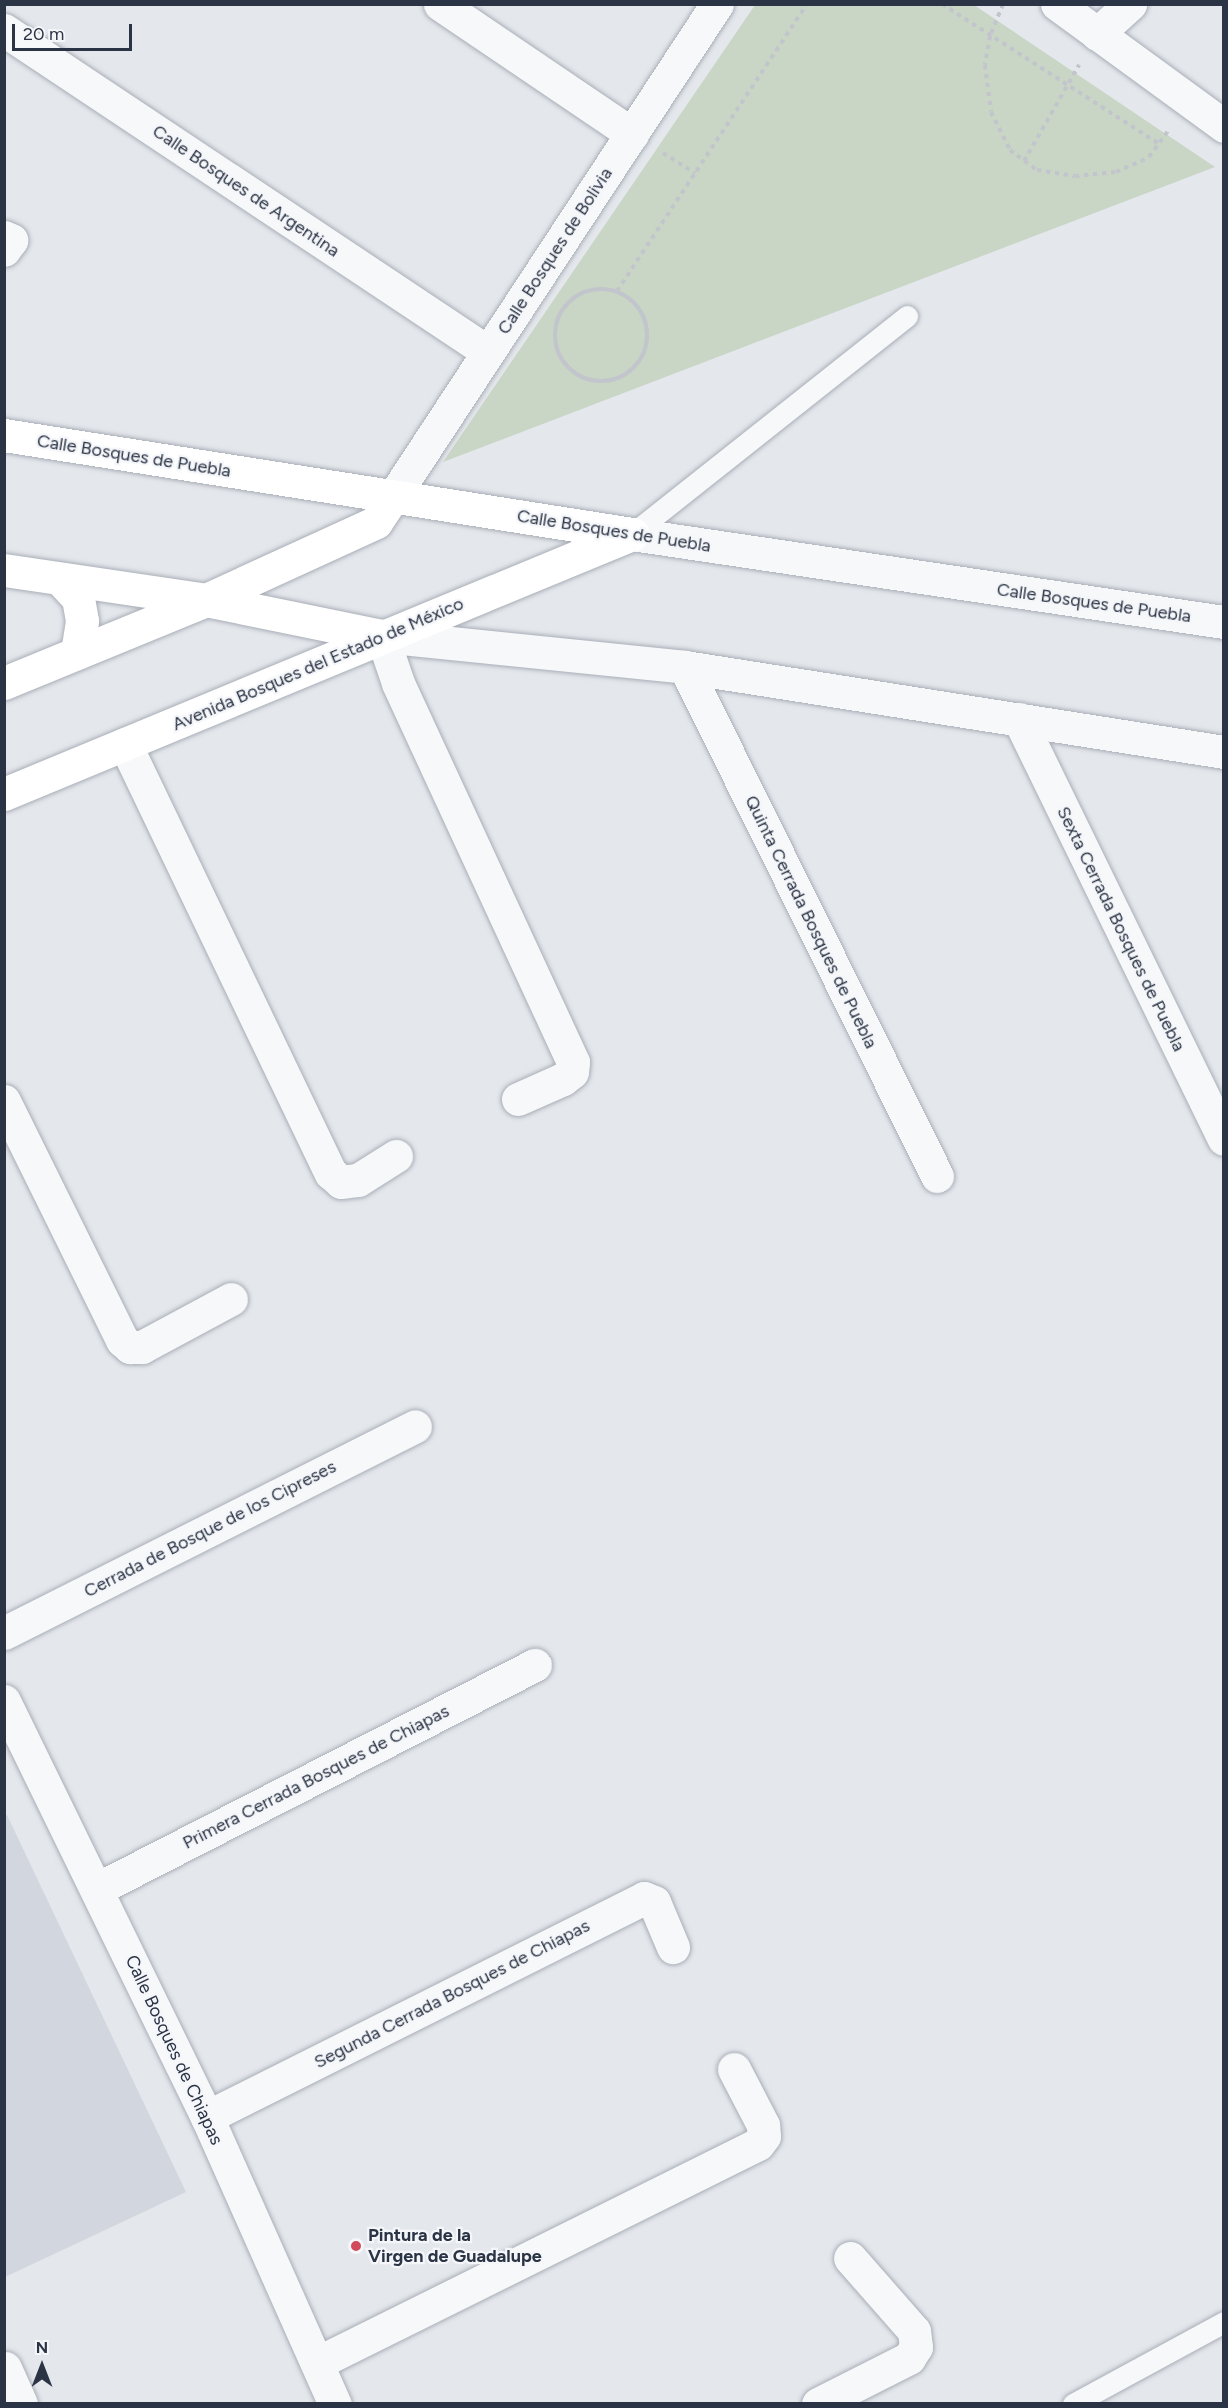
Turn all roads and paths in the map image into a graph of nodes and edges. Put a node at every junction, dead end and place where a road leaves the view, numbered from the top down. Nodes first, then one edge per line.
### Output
1 (440, 4) edge
2 (717, 4) edge
3 (807, 4) edge
4 (942, 4) edge
5 (1004, 4) edge
6 (1058, 4) edge
7 (1130, 4) edge
8 (4, 30) edge
9 (1097, 34) junction
10 (990, 36) junction
11 (1067, 85) junction
12 (1191, 102) junction
13 (1224, 126) edge
14 (632, 134) junction
15 (1159, 144) junction
16 (1024, 160) junction
17 (4, 237) edge
18 (4, 250) edge
19 (617, 291) junction
20 (907, 316) dead end
21 (488, 352) junction
22 (4, 435) edge
23 (393, 497) junction
24 (632, 534) junction
25 (4, 570) edge
26 (60, 579) junction
27 (206, 600) junction
28 (1224, 622) edge
29 (382, 636) junction
30 (77, 653) junction
31 (685, 667) junction
32 (4, 683) edge
33 (1019, 719) junction
34 (125, 744) junction
35 (1224, 752) edge
36 (4, 794) edge
37 (518, 1099) dead end
38 (4, 1101) edge
39 (1224, 1139) edge
40 (396, 1156) dead end
41 (937, 1176) dead end
42 (231, 1299) dead end
43 (415, 1426) dead end
44 (4, 1633) edge
45 (535, 1665) dead end
46 (4, 1701) edge
47 (97, 1888) junction
48 (673, 1947) dead end
49 (734, 2069) dead end
50 (207, 2117) junction
51 (850, 2258) dead end
52 (1224, 2322) edge
53 (317, 2363) junction
54 (5, 2368) edge
55 (21, 2403) edge
56 (335, 2403) edge
57 (818, 2403) edge
58 (1073, 2403) edge

1 - 14 street
2 - 14 street, Calle Bosques de Bolivia
3 - 19 path
4 - 10 path
5 - 10 path
6 - 9 street
7 - 9 street
8 - 21 street, Calle Bosques de Argentina
9 - 11 path
9 - 12 street
10 - 11 path
10 - 16 path
11 - 15 path
11 - 16 path
12 - 13 street
12 - 15 path
14 - 21 street, Calle Bosques de Bolivia
15 - 16 path
17 - 18 street
19 - 19 path
20 - 24 lane
21 - 23 street, Calle Bosques de Bolivia
22 - 23 street, Calle Bosques de Puebla
23 - 24 street, Calle Bosques de Puebla
23 - 27 street
24 - 28 street, Calle Bosques de Puebla
24 - 29 street, Avenida Bosques del Estado de México
25 - 26 street
26 - 27 street
26 - 30 street
27 - 29 street
27 - 30 street
29 - 31 street
29 - 34 street, Avenida Bosques del Estado de México
29 - 37 street
30 - 32 street
31 - 33 street
31 - 41 street, Quinta Cerrada Bosques de Puebla
33 - 35 street
33 - 39 street, Sexta Cerrada Bosques de Puebla
34 - 36 street, Avenida Bosques del Estado de México
34 - 40 street
38 - 42 street
43 - 44 street, Cerrada de Bosque de los Cipreses
45 - 47 street, Primera Cerrada Bosques de Chiapas
46 - 47 street, Calle Bosques de Chiapas
47 - 50 street, Calle Bosques de Chiapas
48 - 50 street, Segunda Cerrada Bosques de Chiapas
49 - 53 street
50 - 53 street, Calle Bosques de Chiapas
51 - 57 street
52 - 58 lane
53 - 56 street, Calle Bosques de Chiapas
54 - 55 street

